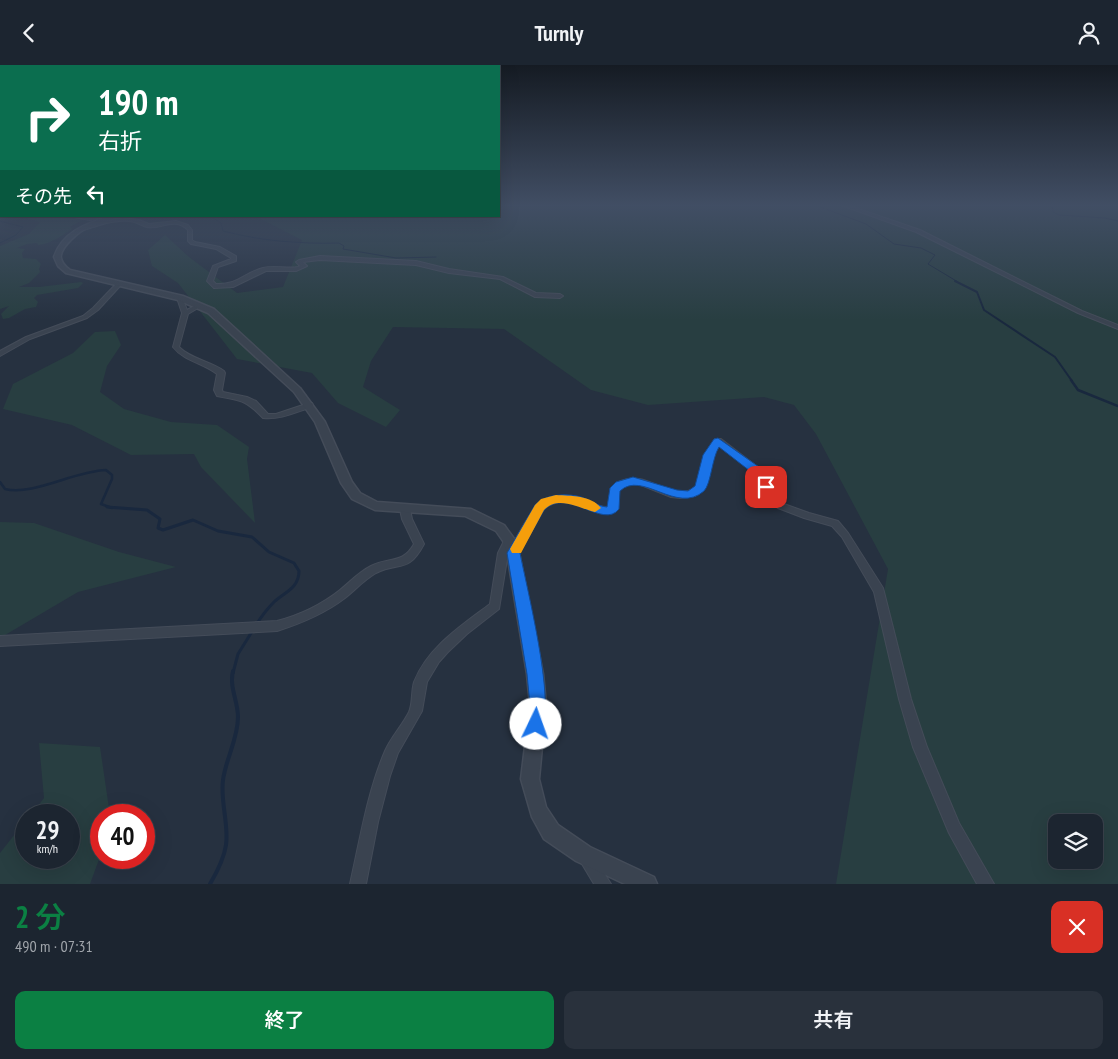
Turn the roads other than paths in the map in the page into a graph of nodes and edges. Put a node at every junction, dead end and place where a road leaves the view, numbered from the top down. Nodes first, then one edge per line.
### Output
1 (66, 243) edge
2 (194, 243) edge
3 (943, 243) edge
4 (118, 285) junction
5 (560, 295) dead end
6 (180, 299) junction
7 (200, 305) junction
8 (185, 313) junction
9 (1118, 327) edge
10 (0, 354) edge
11 (309, 405) junction
12 (406, 509) junction
13 (509, 540) junction
14 (513, 553) junction
15 (0, 641) edge
16 (583, 854) junction
17 (358, 884) edge
18 (603, 884) edge
19 (647, 884) edge
20 (986, 884) edge

1 - 4 street
2 - 5 street
3 - 9 street
4 - 6 street
4 - 10 street
6 - 7 street
6 - 8 street
7 - 8 street
7 - 11 street
8 - 11 street
11 - 12 street
12 - 13 street
12 - 15 street
13 - 14 street
13 - 17 street
14 - 16 street
14 - 20 street
16 - 18 street
16 - 19 street

